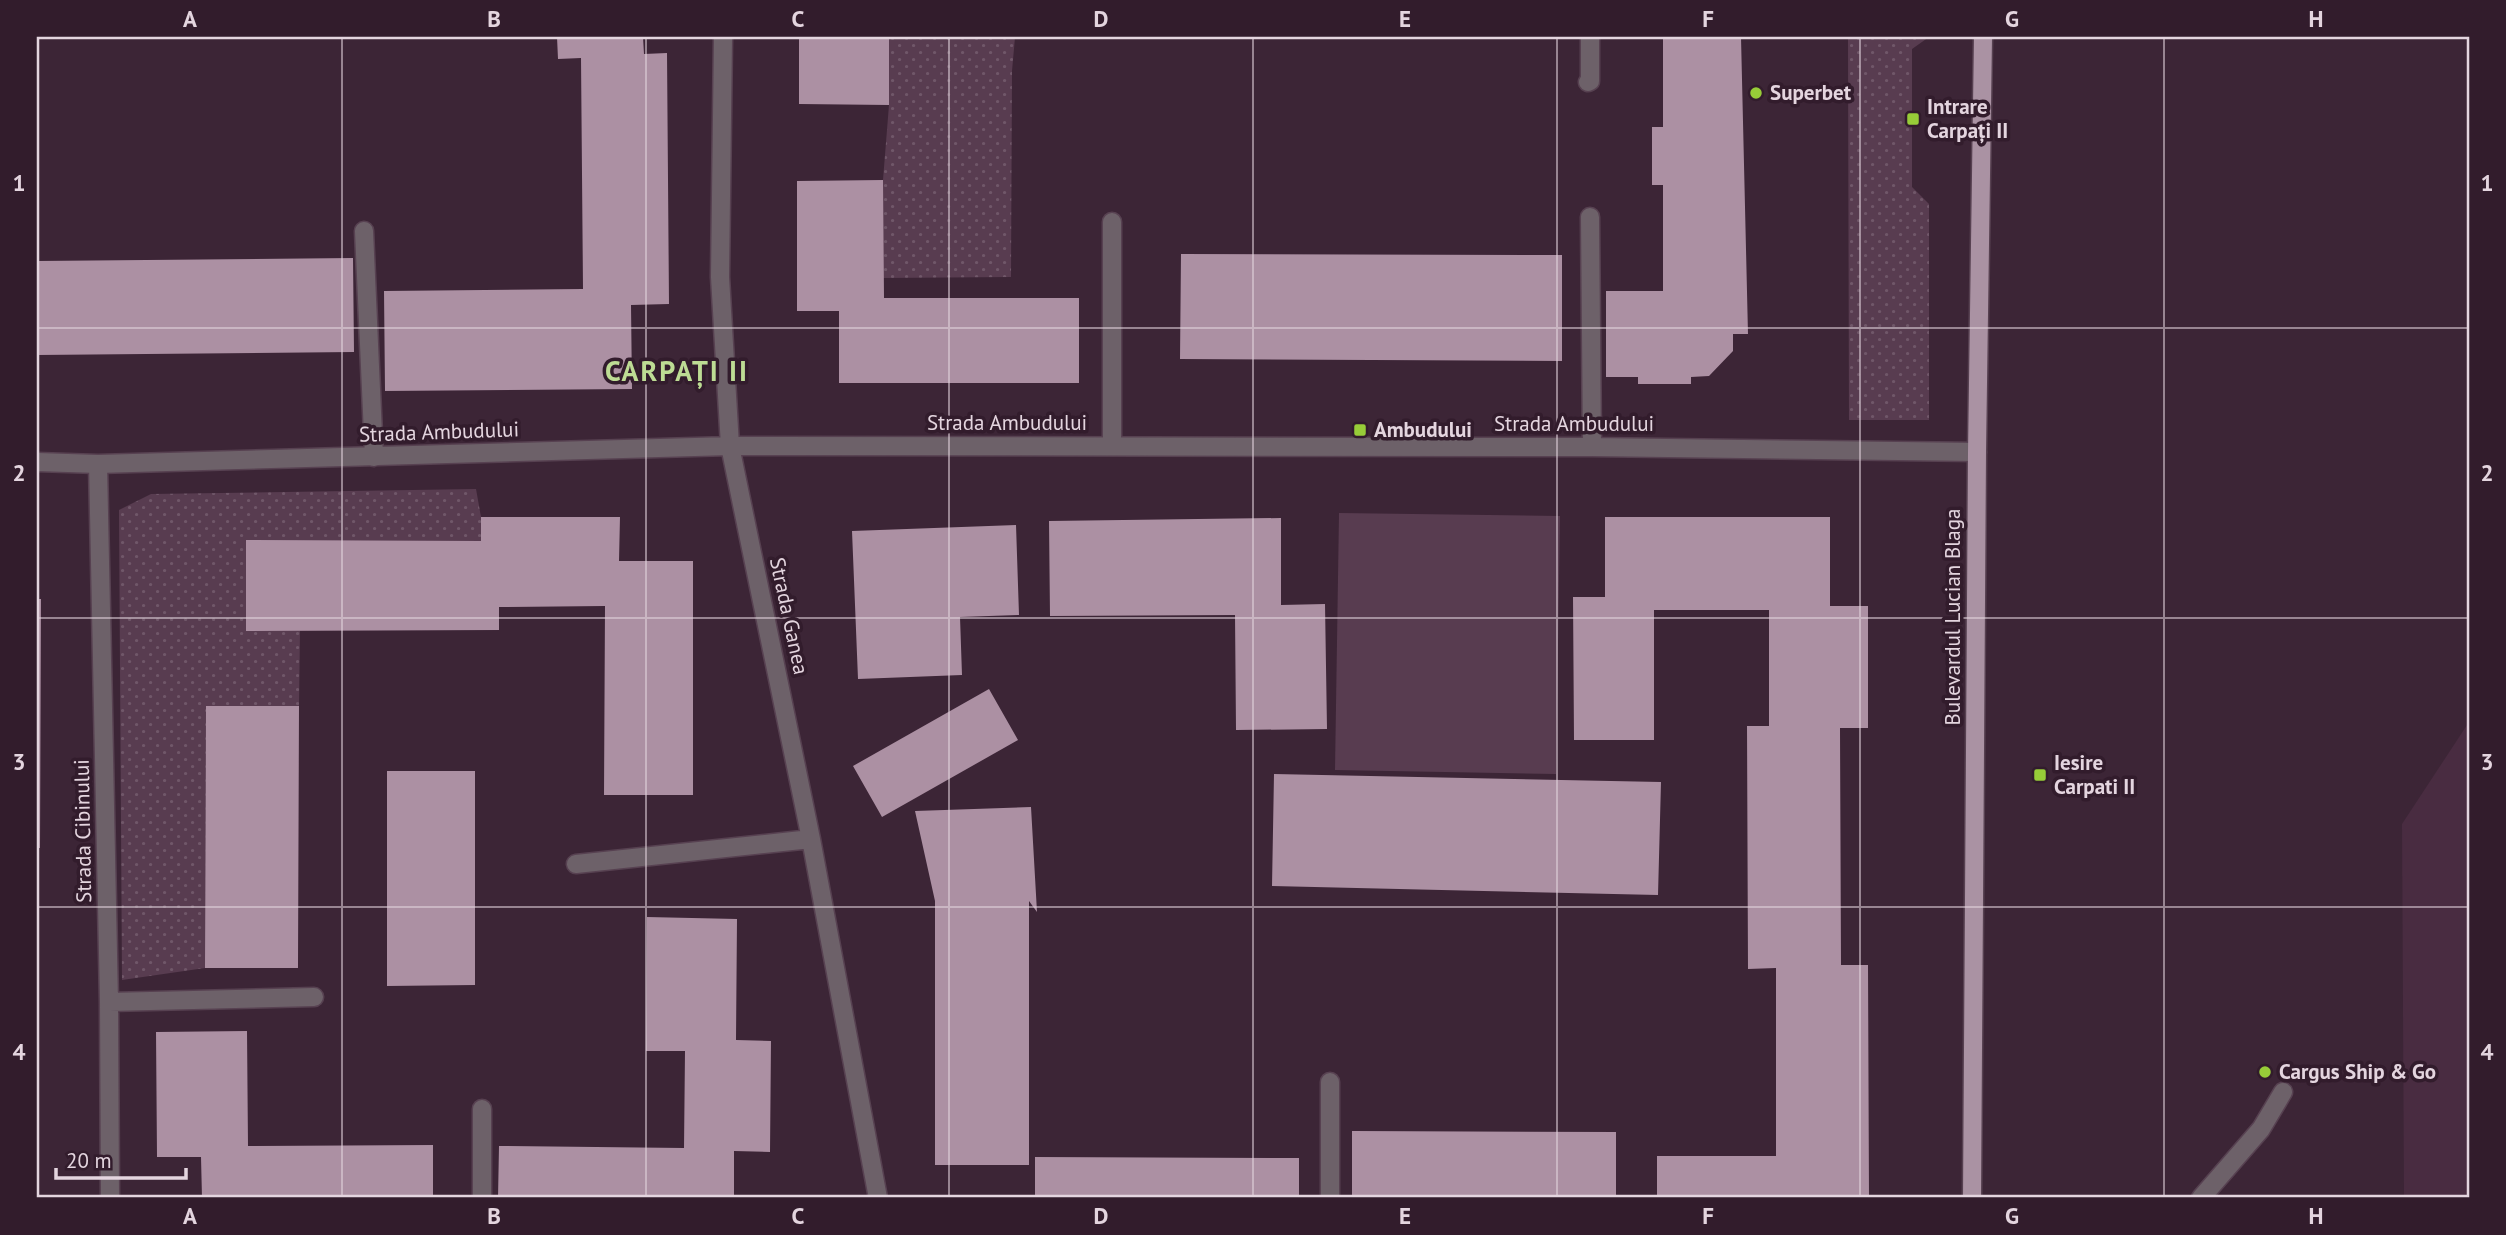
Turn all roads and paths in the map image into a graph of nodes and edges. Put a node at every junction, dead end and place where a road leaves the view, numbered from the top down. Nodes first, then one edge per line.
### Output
1 (723, 37) edge
2 (1590, 37) edge
3 (1983, 37) edge
4 (1588, 82) dead end
5 (1590, 217) dead end
6 (1112, 222) dead end
7 (365, 231) dead end
8 (730, 446) junction
9 (1112, 446) junction
10 (1592, 447) junction
11 (1977, 452) junction
12 (374, 457) junction
13 (37, 462) edge
14 (98, 464) junction
15 (811, 839) junction
16 (576, 864) dead end
17 (314, 997) dead end
18 (109, 1002) junction
19 (1330, 1082) dead end
20 (2283, 1092) dead end
21 (482, 1109) dead end
22 (110, 1198) edge
23 (482, 1198) edge
24 (878, 1198) edge
25 (1330, 1198) edge
26 (1972, 1198) edge
27 (2201, 1198) edge

1 - 8 street, Strada Ganea
2 - 4 street
3 - 11 main road, Bulevardul Lucian Blaga
5 - 10 street
6 - 9 street
7 - 12 street
8 - 9 street, Strada Ambudului
8 - 12 street, Strada Ambudului
8 - 15 street, Strada Ganea
9 - 10 street, Strada Ambudului
10 - 11 street, Strada Ambudului
11 - 26 main road, Bulevardul Lucian Blaga
12 - 14 street, Strada Ambudului
13 - 14 street, Strada Ambudului
14 - 18 street, Strada Cibinului
15 - 16 street
15 - 24 street, Strada Ganea
17 - 18 street
18 - 22 street, Strada Cibinului
19 - 25 street
20 - 27 street
21 - 23 street

